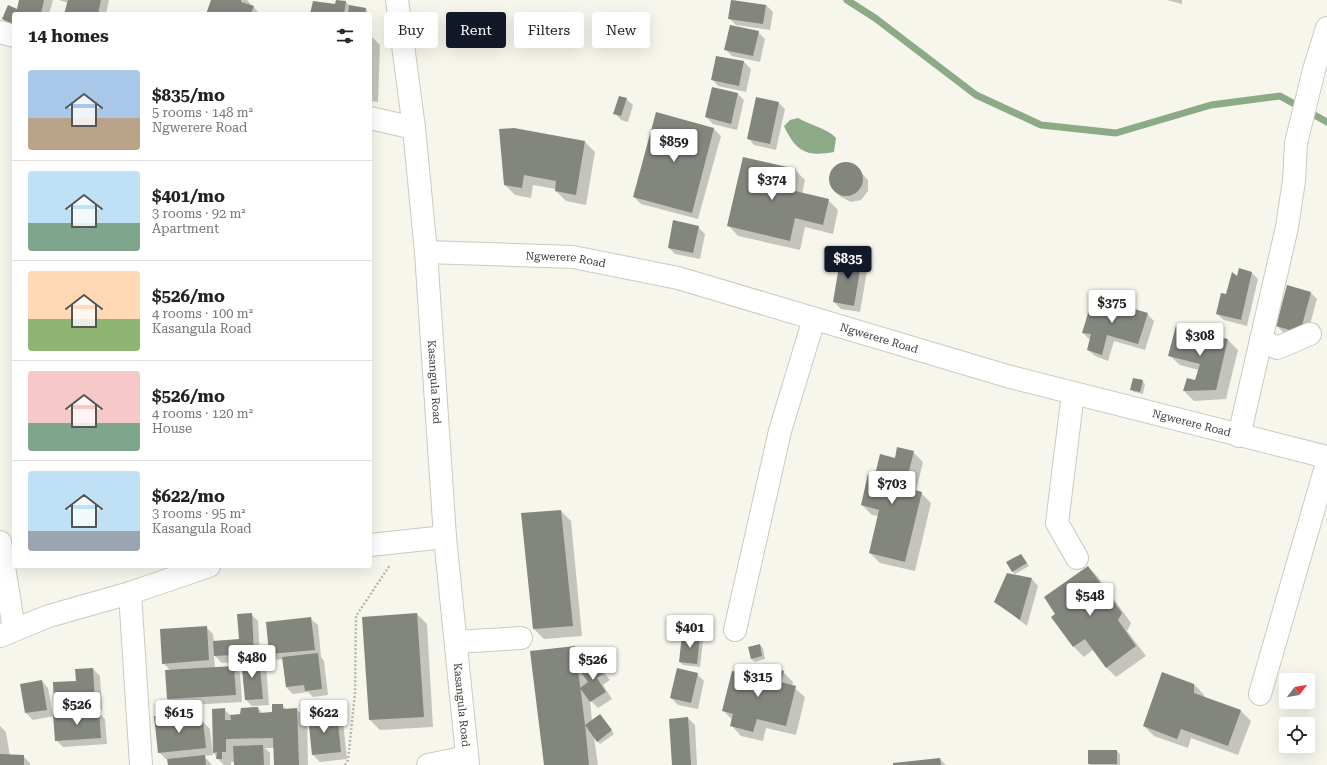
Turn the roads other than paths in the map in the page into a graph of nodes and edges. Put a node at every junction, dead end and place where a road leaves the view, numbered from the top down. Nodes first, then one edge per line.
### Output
1 (397, 0) edge
2 (1327, 28) edge
3 (0, 32) edge
4 (12, 35) edge
5 (372, 118) edge
6 (414, 128) junction
7 (426, 252) junction
8 (814, 319) junction
9 (1310, 334) dead end
10 (1261, 339) junction
11 (1073, 393) junction
12 (1239, 436) junction
13 (1327, 457) edge
14 (1327, 463) edge
15 (446, 537) junction
16 (0, 542) edge
17 (372, 545) edge
18 (1076, 558) dead end
19 (203, 568) edge
20 (130, 593) junction
21 (735, 630) dead end
22 (7, 632) edge
23 (521, 638) dead end
24 (456, 642) junction
25 (1260, 694) dead end
26 (467, 761) edge
27 (141, 765) edge
28 (428, 765) edge

1 - 6 street, Kasangula Road
2 - 10 street
3 - 4 street
5 - 6 street
6 - 7 street, Kasangula Road
7 - 8 street, Ngwerere Road
7 - 15 street, Kasangula Road
8 - 11 street, Ngwerere Road
8 - 21 street
9 - 10 street
10 - 12 street
11 - 12 street, Ngwerere Road
11 - 18 street
12 - 13 street, Ngwerere Road
14 - 25 street
15 - 17 street
15 - 24 street, Kasangula Road
16 - 22 street
19 - 20 street
20 - 22 street
20 - 27 street
23 - 24 street
24 - 26 street, Kasangula Road
26 - 28 street

